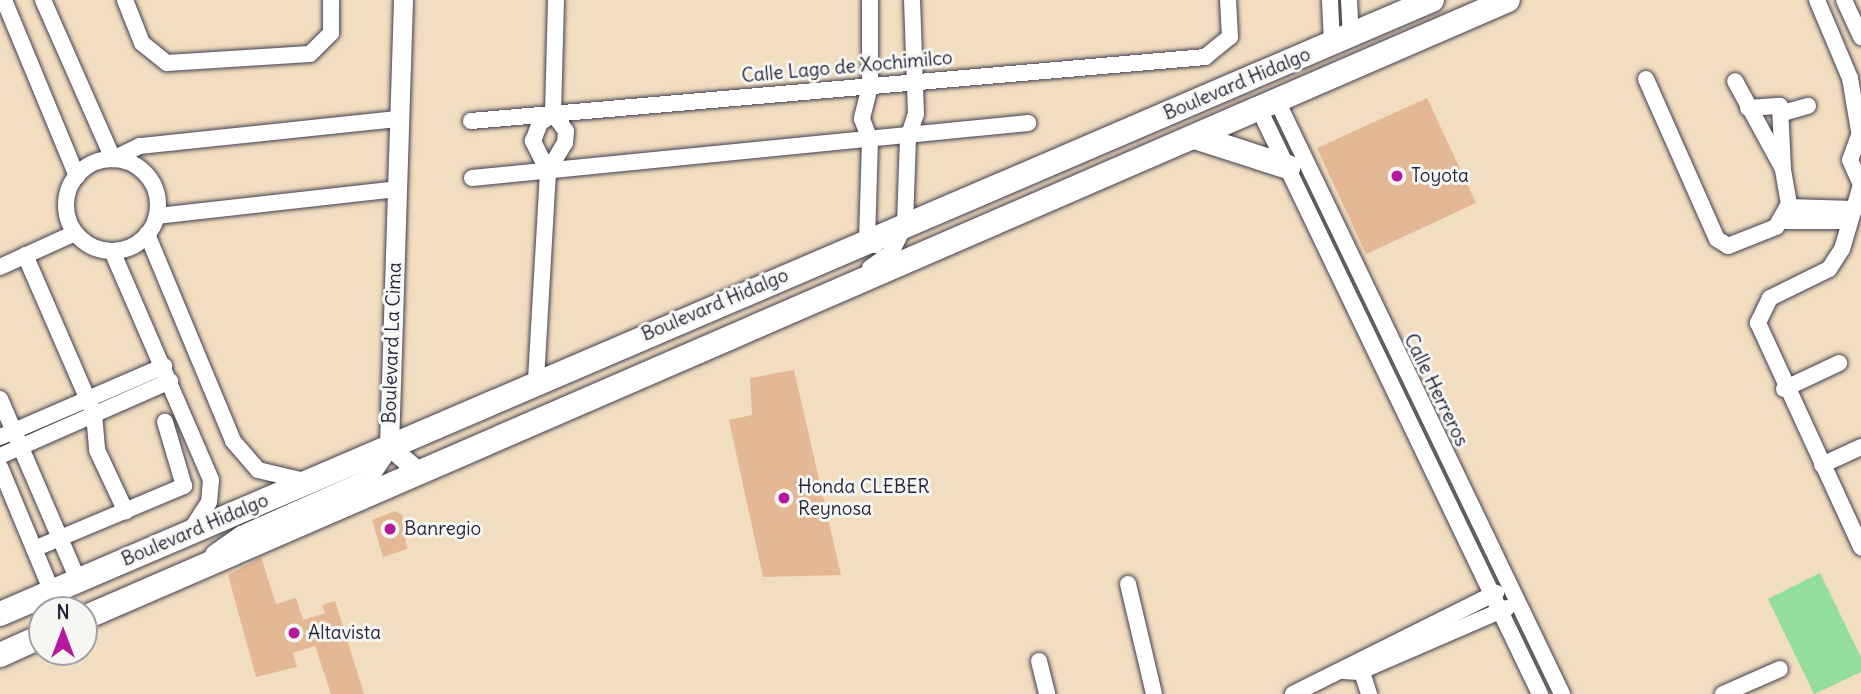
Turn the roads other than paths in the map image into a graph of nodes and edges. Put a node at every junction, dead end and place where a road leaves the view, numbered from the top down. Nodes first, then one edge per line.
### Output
1 (4, 0) edge
2 (43, 0) edge
3 (125, 0) edge
4 (331, 0) edge
5 (403, 0) edge
6 (556, 0) edge
7 (870, 0) edge
8 (912, 0) edge
9 (1228, 0) edge
10 (1330, 0) edge
11 (1349, 0) edge
12 (1432, 0) edge
13 (1508, 0) edge
14 (1817, 0) edge
15 (1844, 0) edge
16 (1861, 37) edge
17 (1341, 39) junction
18 (1646, 79) dead end
19 (1735, 81) dead end
20 (912, 82) junction
21 (870, 86) junction
22 (1808, 106) dead end
23 (1269, 107) junction
24 (1748, 108) junction
25 (1783, 113) junction
26 (552, 114) junction
27 (399, 119) junction
28 (471, 121) dead end
29 (1028, 124) dead end
30 (1860, 131) edge
31 (908, 138) junction
32 (1198, 138) junction
33 (870, 140) junction
34 (113, 159) junction
35 (1288, 167) junction
36 (1783, 169) junction
37 (548, 171) junction
38 (77, 176) junction
39 (472, 178) dead end
40 (1861, 185) edge
41 (397, 188) junction
42 (1786, 211) junction
43 (1852, 215) junction
44 (157, 216) junction
45 (905, 224) junction
46 (75, 233) junction
47 (147, 234) junction
48 (860, 244) junction
49 (112, 251) junction
50 (891, 253) junction
51 (921, 254) junction
52 (25, 255) junction
53 (0, 267) edge
54 (842, 288) junction
55 (1839, 363) dead end
56 (167, 373) junction
57 (536, 380) junction
58 (1784, 389) junction
59 (0, 399) edge
60 (91, 407) junction
61 (165, 422) dead end
62 (12, 438) edge
63 (389, 446) junction
64 (1861, 446) edge
65 (0, 456) edge
66 (1822, 465) junction
67 (0, 467) edge
68 (419, 472) junction
69 (308, 481) junction
70 (126, 512) junction
71 (1473, 512) junction
72 (1453, 521) junction
73 (189, 533) junction
74 (60, 539) junction
75 (1861, 545) edge
76 (34, 549) junction
77 (190, 571) junction
78 (78, 580) junction
79 (1128, 584) dead end
80 (1509, 587) junction
81 (52, 592) junction
82 (1489, 596) junction
83 (1517, 604) junction
84 (98, 612) edge
85 (1497, 612) junction
86 (0, 614) edge
87 (1432, 632) junction
88 (28, 642) edge
89 (0, 655) edge
90 (1039, 661) dead end
91 (1354, 667) junction
92 (1780, 669) dead end
93 (1047, 694) edge
94 (1154, 694) edge
95 (1293, 694) edge
96 (1369, 694) edge
97 (1540, 694) edge
98 (1562, 694) edge
99 (1723, 694) edge

1 - 38 street
2 - 34 street
3 - 4 street
5 - 27 street, Boulevard La Cima
6 - 26 street
7 - 21 street
8 - 20 street
9 - 20 street, Calle Lago de Xochimilco
10 - 17 street
11 - 17 street
12 - 17 main road, Boulevard Hidalgo
13 - 23 main road, Boulevard Hidalgo
14 - 30 street
15 - 16 street
17 - 45 main road, Boulevard Hidalgo
18 - 42 street
19 - 24 street
20 - 21 street, Calle Lago de Xochimilco
20 - 31 street
21 - 26 street, Calle Lago de Xochimilco
21 - 33 street
22 - 25 street
23 - 32 main road, Boulevard Hidalgo
23 - 35 street
23 - 71 street, Calle Herreros
24 - 25 street
24 - 36 street
25 - 36 street
26 - 28 street, Calle Lago de Xochimilco
26 - 37 street
26 - 37 street
27 - 34 street
27 - 41 street, Boulevard La Cima
29 - 31 street
30 - 40 street
31 - 33 street
31 - 45 street
32 - 35 main road
32 - 51 main road, Boulevard Hidalgo
33 - 37 street
33 - 48 street
34 - 38 street
34 - 44 street
35 - 72 street
36 - 42 street
37 - 39 street
37 - 57 street
38 - 46 street
40 - 43 street
41 - 44 street
41 - 63 street, Boulevard La Cima
42 - 43 street
43 - 58 street
44 - 47 street
45 - 48 main road, Boulevard Hidalgo
45 - 50 street
45 - 51 main road
46 - 49 street
46 - 52 street
47 - 49 street
47 - 69 street
48 - 50 street
48 - 54 main road
48 - 57 main road, Boulevard Hidalgo
49 - 56 street
50 - 51 street
50 - 54 street
51 - 54 main road, Boulevard Hidalgo
52 - 53 street
52 - 60 street
54 - 68 main road, Boulevard Hidalgo
55 - 58 street
56 - 60 street
56 - 73 street
57 - 63 main road, Boulevard Hidalgo
58 - 66 street
59 - 62 street
60 - 62 street
60 - 70 street
61 - 70 street
62 - 65 street
62 - 74 street
63 - 68 street
63 - 69 main road, Boulevard Hidalgo
63 - 77 street, Boulevard La Cima
64 - 66 street
66 - 75 street
67 - 76 street
68 - 77 main road, Boulevard Hidalgo
69 - 73 main road, Boulevard Hidalgo
70 - 74 street
71 - 72 street
71 - 80 street, Calle Herreros
72 - 82 street
73 - 78 main road, Boulevard Hidalgo
74 - 76 street
74 - 78 street
76 - 81 street
77 - 84 main road, Boulevard Hidalgo
78 - 81 main road, Boulevard Hidalgo
79 - 94 street
80 - 82 street
80 - 83 street, Calle Herreros
81 - 86 main road, Boulevard Hidalgo
82 - 85 street
82 - 87 street
83 - 85 street
83 - 98 street, Calle Herreros
85 - 87 street
85 - 97 street
87 - 91 street
88 - 89 main road
90 - 93 street
91 - 95 street
91 - 96 street
92 - 99 street

